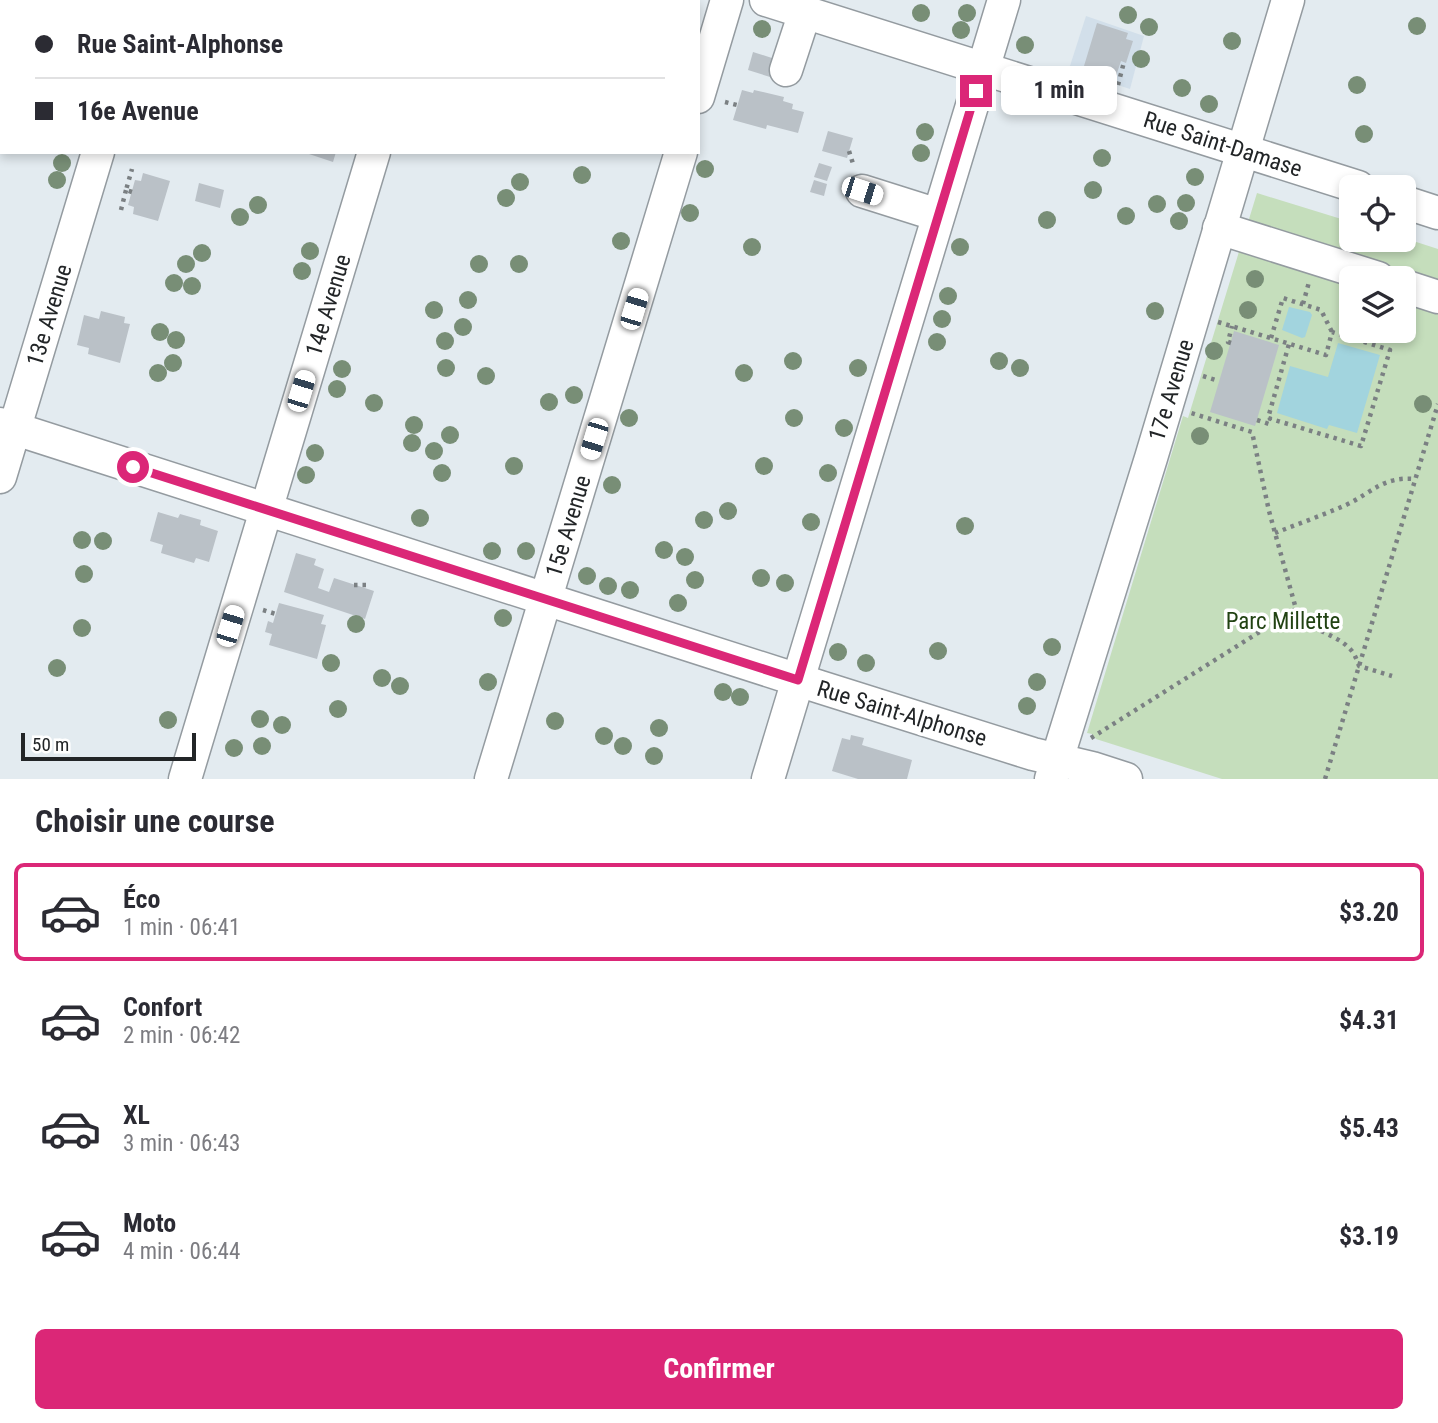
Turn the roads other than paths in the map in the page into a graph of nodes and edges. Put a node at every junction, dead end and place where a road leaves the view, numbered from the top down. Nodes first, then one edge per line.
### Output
1 (727, 0) edge
2 (766, 0) edge
3 (1004, 0) edge
4 (1288, 0) edge
5 (805, 12) junction
6 (782, 54) dead end
7 (983, 68) junction
8 (700, 90) edge
9 (1243, 150) junction
10 (97, 154) edge
11 (373, 154) edge
12 (680, 154) edge
13 (1339, 181) edge
14 (862, 191) dead end
15 (1416, 206) edge
16 (1438, 213) edge
17 (939, 215) junction
18 (1219, 229) junction
19 (1339, 266) edge
20 (1416, 290) edge
21 (1438, 297) edge
22 (7, 426) edge
23 (0, 477) edge
24 (265, 510) junction
25 (545, 599) junction
26 (798, 680) junction
27 (1054, 770) edge
28 (185, 779) edge
29 (491, 779) edge
30 (768, 779) edge
31 (1126, 779) edge

1 - 8 street
2 - 5 street, Rue Saint-Damase
3 - 7 street
4 - 9 street, 17e Avenue
5 - 6 street
5 - 7 street, Rue Saint-Damase
7 - 9 street, Rue Saint-Damase
7 - 17 street
9 - 13 street, Rue Saint-Damase
9 - 18 street, 17e Avenue
10 - 22 street, 13e Avenue
11 - 24 street, 14e Avenue
12 - 25 street, 15e Avenue
14 - 17 street
15 - 16 street
17 - 26 street
18 - 19 street
18 - 27 street, 17e Avenue
20 - 21 street
22 - 23 street, 13e Avenue
22 - 24 street, Rue Saint-Alphonse
24 - 25 street, Rue Saint-Alphonse
24 - 28 street, 14e Avenue
25 - 26 street, Rue Saint-Alphonse
25 - 29 street, 15e Avenue
26 - 27 street, Rue Saint-Alphonse
26 - 30 street
27 - 31 street, Rue Saint-Alphonse

